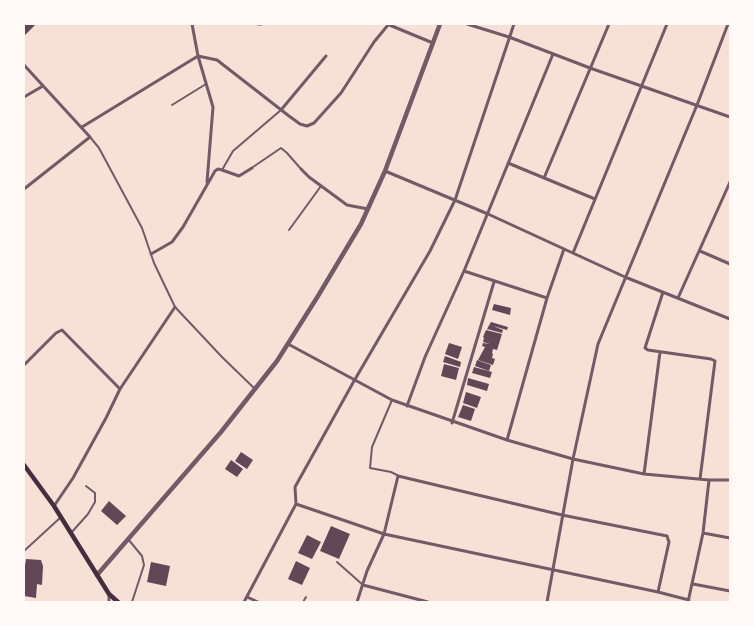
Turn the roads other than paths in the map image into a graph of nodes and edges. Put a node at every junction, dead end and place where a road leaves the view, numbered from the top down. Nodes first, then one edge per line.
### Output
1 (192, 24) edge
2 (387, 24) edge
3 (440, 24) edge
4 (467, 24) edge
5 (514, 24) edge
6 (609, 24) edge
7 (667, 24) edge
8 (728, 24) edge
9 (509, 37) junction
10 (433, 43) junction
11 (553, 54) junction
12 (198, 56) junction
13 (326, 56) dead end
14 (24, 64) edge
15 (590, 68) junction
16 (206, 84) junction
17 (642, 85) junction
18 (43, 86) junction
19 (24, 97) edge
20 (172, 104) dead end
21 (697, 105) junction
22 (282, 110) junction
23 (730, 117) edge
24 (82, 127) junction
25 (90, 137) junction
26 (508, 163) junction
27 (252, 168) joint
28 (301, 169) joint
29 (222, 170) junction
30 (385, 170) junction
31 (544, 178) junction
32 (207, 182) junction
33 (730, 182) edge
34 (321, 186) junction
35 (24, 189) edge
36 (595, 199) junction
37 (455, 200) junction
38 (368, 209) junction
39 (488, 214) junction
40 (289, 230) dead end
41 (564, 249) junction
42 (700, 251) junction
43 (573, 253) junction
44 (151, 254) junction
45 (730, 264) edge
46 (464, 272) junction
47 (625, 277) junction
48 (494, 282) junction
49 (663, 292) junction
50 (547, 298) junction
51 (678, 298) junction
52 (175, 307) junction
53 (730, 319) edge
54 (288, 344) junction
55 (660, 352) junction
56 (24, 365) edge
57 (354, 381) junction
58 (120, 389) junction
59 (255, 389) junction
60 (392, 400) junction
61 (408, 406) junction
62 (452, 422) junction
63 (507, 440) junction
64 (573, 459) junction
65 (24, 465) edge
66 (644, 474) junction
67 (398, 476) junction
68 (700, 479) junction
69 (708, 480) junction
70 (730, 480) edge
71 (86, 486) dead end
72 (296, 504) junction
73 (54, 506) junction
74 (562, 515) junction
75 (61, 518) junction
76 (71, 533) junction
77 (703, 533) junction
78 (384, 534) junction
79 (730, 538) edge
80 (128, 539) junction
81 (24, 551) edge
82 (337, 562) dead end
83 (552, 569) junction
84 (97, 575) junction
85 (693, 584) junction
86 (363, 585) junction
87 (730, 591) edge
88 (658, 592) junction
89 (110, 594) junction
90 (247, 597) junction
91 (306, 597) dead end
92 (689, 601) edge
93 (109, 602) edge
94 (118, 602) edge
95 (132, 602) edge
96 (244, 602) edge
97 (258, 602) edge
98 (303, 602) edge
99 (357, 602) edge
100 (428, 602) edge
101 (547, 602) edge

1 - 12 street
2 - 10 street
2 - 22 street
3 - 10 street
4 - 9 street
5 - 9 street
6 - 15 street
7 - 17 street
8 - 21 street
9 - 11 street
9 - 37 street
10 - 30 street
11 - 15 street
11 - 26 street
12 - 16 street
12 - 22 street
12 - 24 street
13 - 22 street
14 - 18 street
15 - 17 street
15 - 31 street
16 - 20 lane
16 - 32 street
17 - 21 street
17 - 36 street
18 - 19 street
18 - 24 street
21 - 23 street
21 - 47 street
22 - 29 lane
24 - 25 street
25 - 35 street
25 - 44 lane
26 - 31 street
26 - 39 street
27 - 28 lane
27 - 29 street
28 - 34 street
29 - 32 street
30 - 37 street
30 - 38 street
31 - 36 street
32 - 44 street
33 - 42 street
34 - 38 street
34 - 40 lane
36 - 43 street
37 - 39 street
37 - 57 street
38 - 54 street
39 - 41 street
39 - 46 street
41 - 43 street
41 - 50 street
42 - 45 street
42 - 51 street
43 - 47 street
44 - 52 lane
46 - 48 street
46 - 61 street
47 - 49 street
47 - 64 street
48 - 50 street
48 - 62 street
49 - 51 street
49 - 55 street
50 - 63 street
51 - 53 street
52 - 58 street
52 - 59 lane
54 - 57 street
54 - 59 street
55 - 66 street
55 - 68 street
56 - 58 street
57 - 60 street
57 - 72 street
58 - 73 street
59 - 80 street
60 - 61 street
60 - 67 lane
61 - 62 street
62 - 63 street
63 - 64 street
64 - 66 street
64 - 74 street
65 - 73 main road
66 - 68 street
67 - 74 street
67 - 78 street
68 - 69 street
69 - 70 street
69 - 77 street
71 - 76 lane
72 - 78 street
72 - 90 street
73 - 75 main road
74 - 83 street
74 - 88 street
75 - 76 main road
75 - 81 lane
76 - 84 main road
77 - 79 street
77 - 85 street
78 - 83 street
78 - 86 street
80 - 84 street
80 - 95 lane
82 - 86 lane
83 - 88 street
83 - 101 street
84 - 89 main road
85 - 87 street
85 - 92 street
86 - 99 street
86 - 100 street
88 - 92 street
89 - 93 street
89 - 94 main road
90 - 96 street
90 - 97 street
91 - 98 lane

